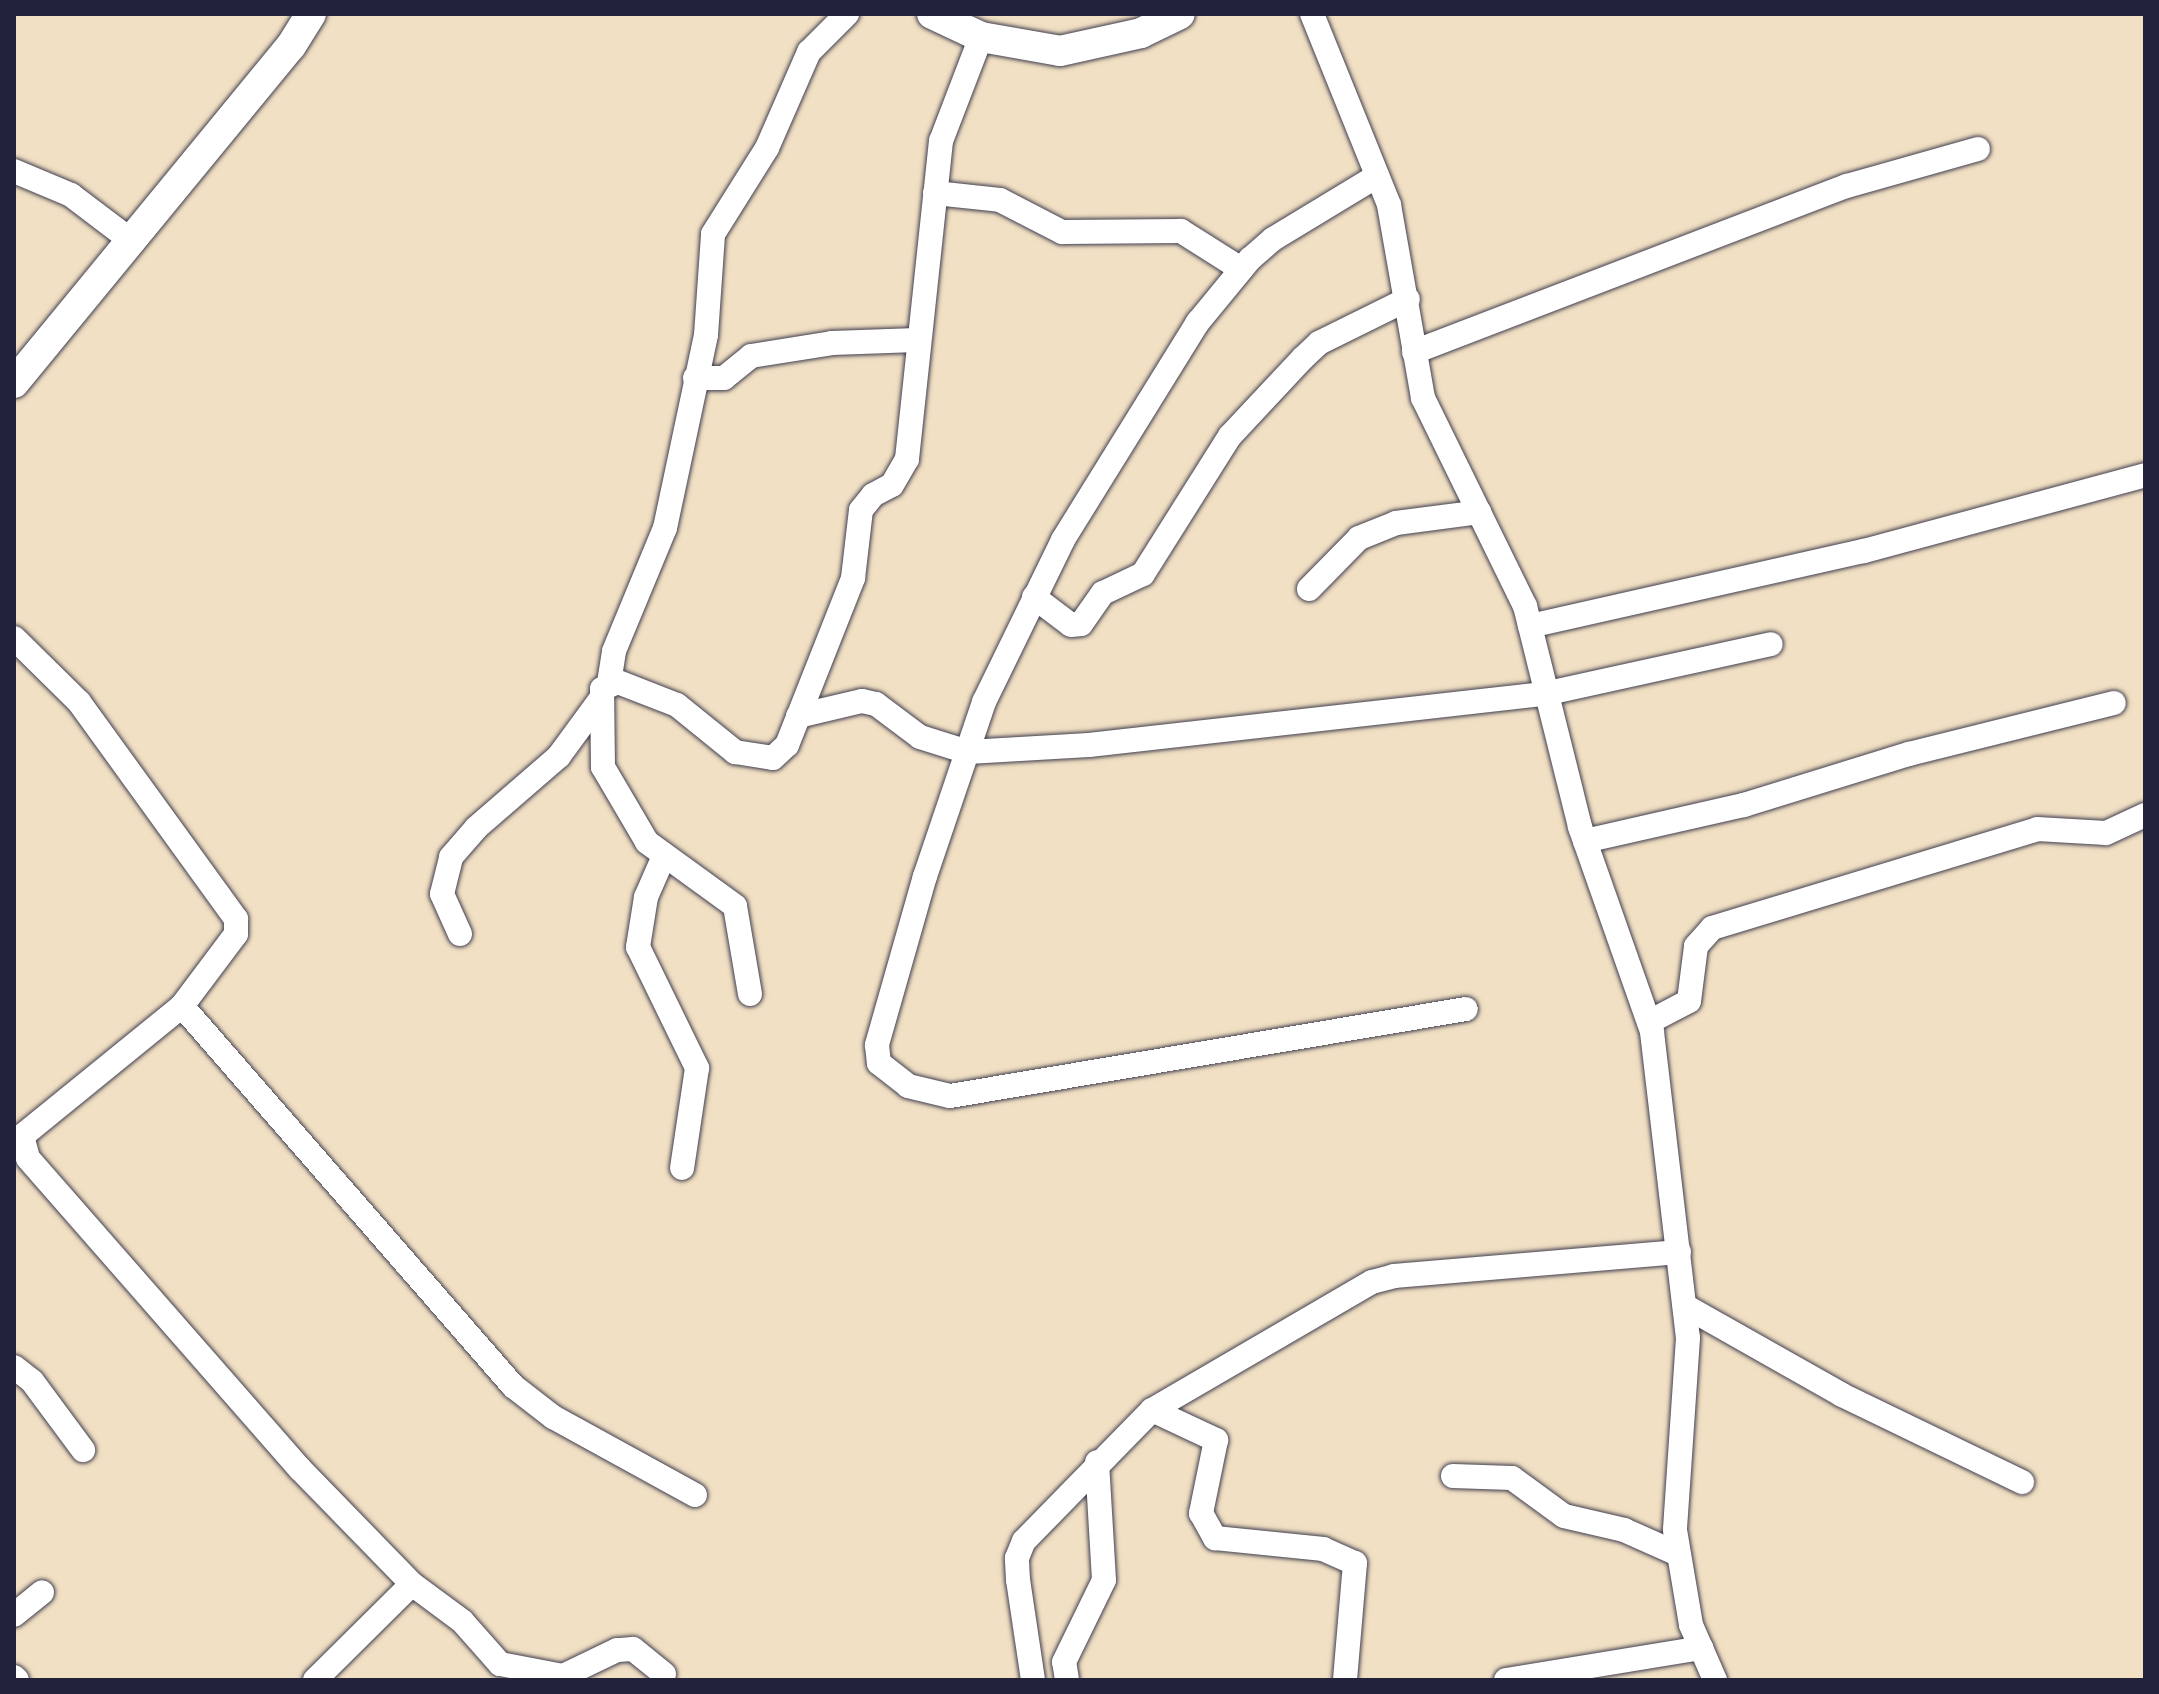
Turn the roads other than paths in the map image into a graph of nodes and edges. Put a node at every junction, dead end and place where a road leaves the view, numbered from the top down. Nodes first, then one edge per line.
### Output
1 (311, 14) edge
2 (847, 14) edge
3 (932, 14) edge
4 (1180, 14) edge
5 (1312, 14) edge
6 (981, 37) junction
7 (1978, 149) dead end
8 (14, 171) edge
9 (1377, 176) junction
10 (935, 193) junction
11 (133, 242) junction
12 (1241, 269) junction
13 (1408, 299) junction
14 (917, 340) junction
15 (1414, 352) junction
16 (695, 378) junction
17 (14, 383) edge
18 (2145, 475) edge
19 (1479, 512) junction
20 (1309, 589) dead end
21 (1034, 597) junction
22 (1530, 626) junction
23 (14, 638) edge
24 (1771, 644) dead end
25 (604, 692) junction
26 (1544, 694) junction
27 (2114, 703) dead end
28 (798, 716) junction
29 (968, 752) junction
30 (2145, 815) edge
31 (1585, 841) junction
32 (664, 856) junction
33 (460, 934) dead end
34 (750, 994) dead end
35 (182, 1006) junction
36 (1466, 1009) dead end
37 (1649, 1022) junction
38 (682, 1168) dead end
39 (1679, 1252) junction
40 (1685, 1306) junction
41 (14, 1367) edge
42 (1152, 1410) junction
43 (83, 1450) dead end
44 (1097, 1462) junction
45 (1453, 1476) dead end
46 (2022, 1482) dead end
47 (695, 1495) dead end
48 (1678, 1554) junction
49 (412, 1584) junction
50 (42, 1592) dead end
51 (14, 1615) edge
52 (1701, 1648) junction
53 (501, 1672) edge
54 (664, 1674) dead end
55 (315, 1680) edge
56 (1033, 1680) edge
57 (1067, 1680) edge
58 (1345, 1680) edge
59 (1506, 1680) edge
60 (1715, 1680) edge

1 - 11 main road
2 - 16 street
3 - 6 main road
4 - 6 main road
5 - 9 street
6 - 10 street
7 - 15 street
8 - 11 street
9 - 12 street
9 - 13 street
10 - 12 street
10 - 14 street
11 - 17 main road
12 - 21 street
13 - 15 street
13 - 21 street
14 - 16 street
14 - 28 street
15 - 19 street
16 - 25 street
18 - 22 street
19 - 20 street
19 - 22 street
21 - 29 street
22 - 26 street
23 - 35 street
24 - 26 street
25 - 28 street
25 - 32 street
25 - 33 street
26 - 29 street
26 - 31 street
27 - 31 street
28 - 29 street
29 - 36 street
30 - 37 street
31 - 37 street
32 - 34 street
32 - 38 street
35 - 47 street
35 - 49 street
37 - 39 street
39 - 40 street
39 - 42 street
40 - 46 street
40 - 48 street
41 - 43 street
42 - 44 street
42 - 58 street
44 - 56 street
44 - 57 street
45 - 48 street
48 - 52 street
49 - 53 street
49 - 55 street
50 - 51 street
52 - 59 street
52 - 60 street
53 - 54 street

